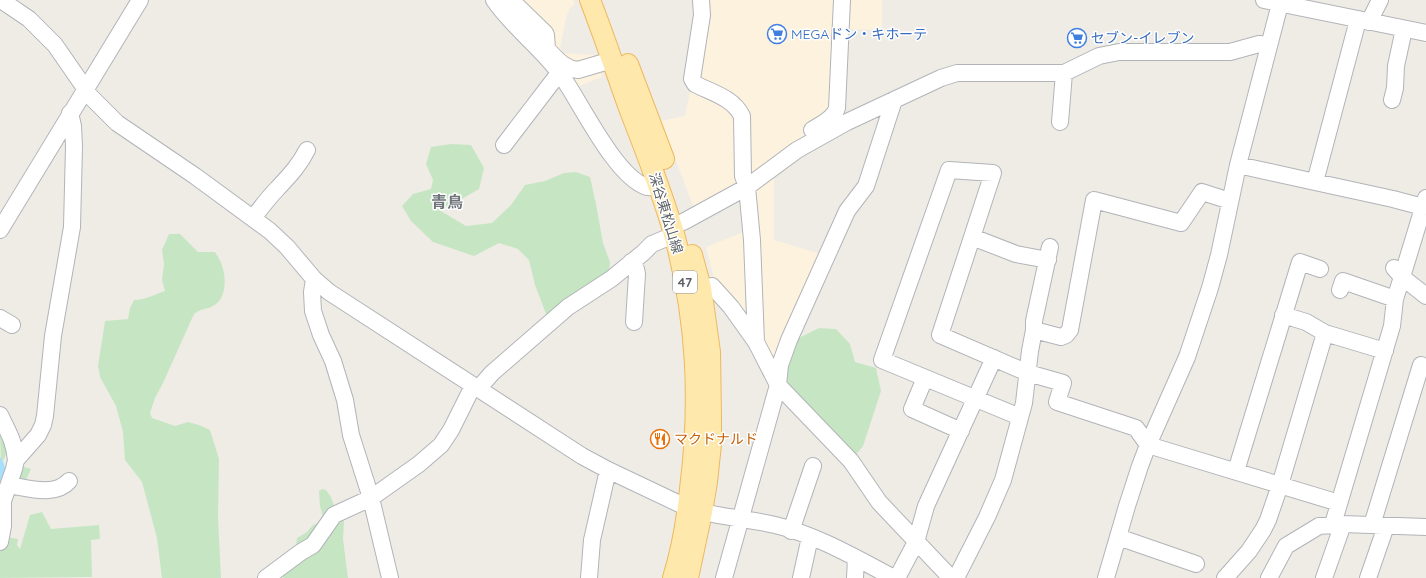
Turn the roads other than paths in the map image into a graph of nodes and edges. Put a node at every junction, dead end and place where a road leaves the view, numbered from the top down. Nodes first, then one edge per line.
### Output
1 (1, 0) edge
2 (140, 0) edge
3 (494, 0) edge
4 (510, 0) edge
5 (590, 0) edge
6 (604, 0) edge
7 (701, 0) edge
8 (842, 0) edge
9 (1264, 0) edge
10 (1380, 0) edge
11 (1281, 2) edge
12 (1364, 21) junction
13 (1404, 29) junction
14 (1426, 33) edge
15 (1269, 45) junction
16 (612, 60) junction
17 (1064, 73) junction
18 (560, 74) junction
19 (86, 88) junction
20 (894, 100) junction
21 (1392, 100) dead end
22 (70, 113) junction
23 (1060, 122) dead end
24 (504, 145) dead end
25 (307, 150) dead end
26 (1238, 165) junction
27 (760, 176) junction
28 (1315, 182) junction
29 (659, 186) junction
30 (747, 187) junction
31 (1230, 201) junction
32 (1425, 202) edge
33 (253, 218) junction
34 (679, 228) junction
35 (0, 230) edge
36 (972, 237) junction
37 (631, 262) junction
38 (1320, 269) dead end
39 (1398, 272) junction
40 (314, 279) junction
41 (712, 286) dead end
42 (1340, 290) dead end
43 (1426, 296) edge
44 (1395, 299) junction
45 (1283, 315) junction
46 (634, 322) dead end
47 (1034, 330) junction
48 (1325, 333) junction
49 (756, 342) junction
50 (1385, 351) junction
51 (994, 358) junction
52 (1421, 365) dead end
53 (1028, 373) junction
54 (925, 378) junction
55 (778, 385) junction
56 (476, 388) junction
57 (976, 398) junction
58 (0, 415) edge
59 (1020, 417) junction
60 (961, 431) junction
61 (1148, 445) junction
62 (16, 460) junction
63 (813, 466) dead end
64 (608, 470) junction
65 (1236, 471) junction
66 (70, 481) dead end
67 (9, 485) junction
68 (1280, 485) junction
69 (371, 498) junction
70 (1339, 502) junction
71 (695, 510) junction
72 (740, 518) junction
73 (1338, 524) junction
74 (1379, 526) junction
75 (1426, 527) edge
76 (792, 531) junction
77 (810, 537) junction
78 (1118, 537) junction
79 (0, 542) edge
80 (916, 542) junction
81 (856, 558) junction
82 (1196, 564) dead end
83 (266, 578) edge
84 (390, 578) edge
85 (589, 578) edge
86 (673, 578) edge
87 (688, 578) edge
88 (724, 578) edge
89 (801, 578) edge
90 (855, 578) edge
91 (896, 578) edge
92 (951, 578) edge
93 (956, 578) edge
94 (1106, 578) edge
95 (1225, 578) edge
96 (1269, 578) edge
97 (1324, 578) edge
98 (1368, 578) edge

1 - 19 street
2 - 19 street
3 - 18 street
4 - 16 street
5 - 16 main road, 深谷東松山線 / 47
6 - 34 main road, 深谷東松山線 / 47
7 - 30 street
8 - 27 street
9 - 11 street
10 - 12 street
11 - 12 street
11 - 15 street
12 - 13 street
12 - 28 street
13 - 14 street
13 - 21 street
15 - 17 street
15 - 26 street
16 - 29 main road, 深谷東松山線 / 47
17 - 20 street
17 - 23 street
18 - 24 street
18 - 29 street
19 - 22 street
19 - 33 street
20 - 27 street
20 - 55 street
22 - 35 street
22 - 62 street
25 - 33 street
26 - 28 street
26 - 31 street
27 - 30 street
28 - 32 street
29 - 34 main road, 深谷東松山線 / 47
30 - 34 street
30 - 49 street
31 - 47 street
31 - 61 street
32 - 39 street
33 - 40 street
34 - 37 street
34 - 71 main road, 深谷東松山線 / 47
36 - 47 street
36 - 51 street
36 - 54 street
37 - 46 street
37 - 56 street
38 - 45 street
39 - 43 street
39 - 44 street
40 - 56 street
40 - 69 street
41 - 49 street
42 - 44 street
44 - 50 street
45 - 48 street
45 - 65 street
47 - 53 street
48 - 50 street
48 - 68 street
49 - 55 street
50 - 70 street
51 - 53 street
51 - 57 street
52 - 74 street
53 - 59 street
53 - 61 street
54 - 57 street
54 - 60 street
55 - 72 street
55 - 80 street
56 - 64 street
56 - 69 street
57 - 59 street
57 - 60 street
58 - 62 street
59 - 93 street
60 - 80 street
61 - 65 street
61 - 78 street
62 - 67 street
63 - 76 street
64 - 71 street
64 - 85 street
65 - 68 street
66 - 67 street
67 - 79 street
68 - 70 street
68 - 95 street
69 - 83 street
69 - 84 street
70 - 73 street
71 - 72 street
71 - 86 main road, 深谷東松山線 / 47
71 - 87 main road, 深谷東松山線 / 47
72 - 76 street
72 - 88 street
73 - 74 street
73 - 96 street
73 - 97 street
74 - 75 street
74 - 98 street
76 - 77 street
77 - 81 street
77 - 89 street
78 - 82 street
78 - 94 street
80 - 91 street
80 - 92 street
81 - 90 street
81 - 91 street

